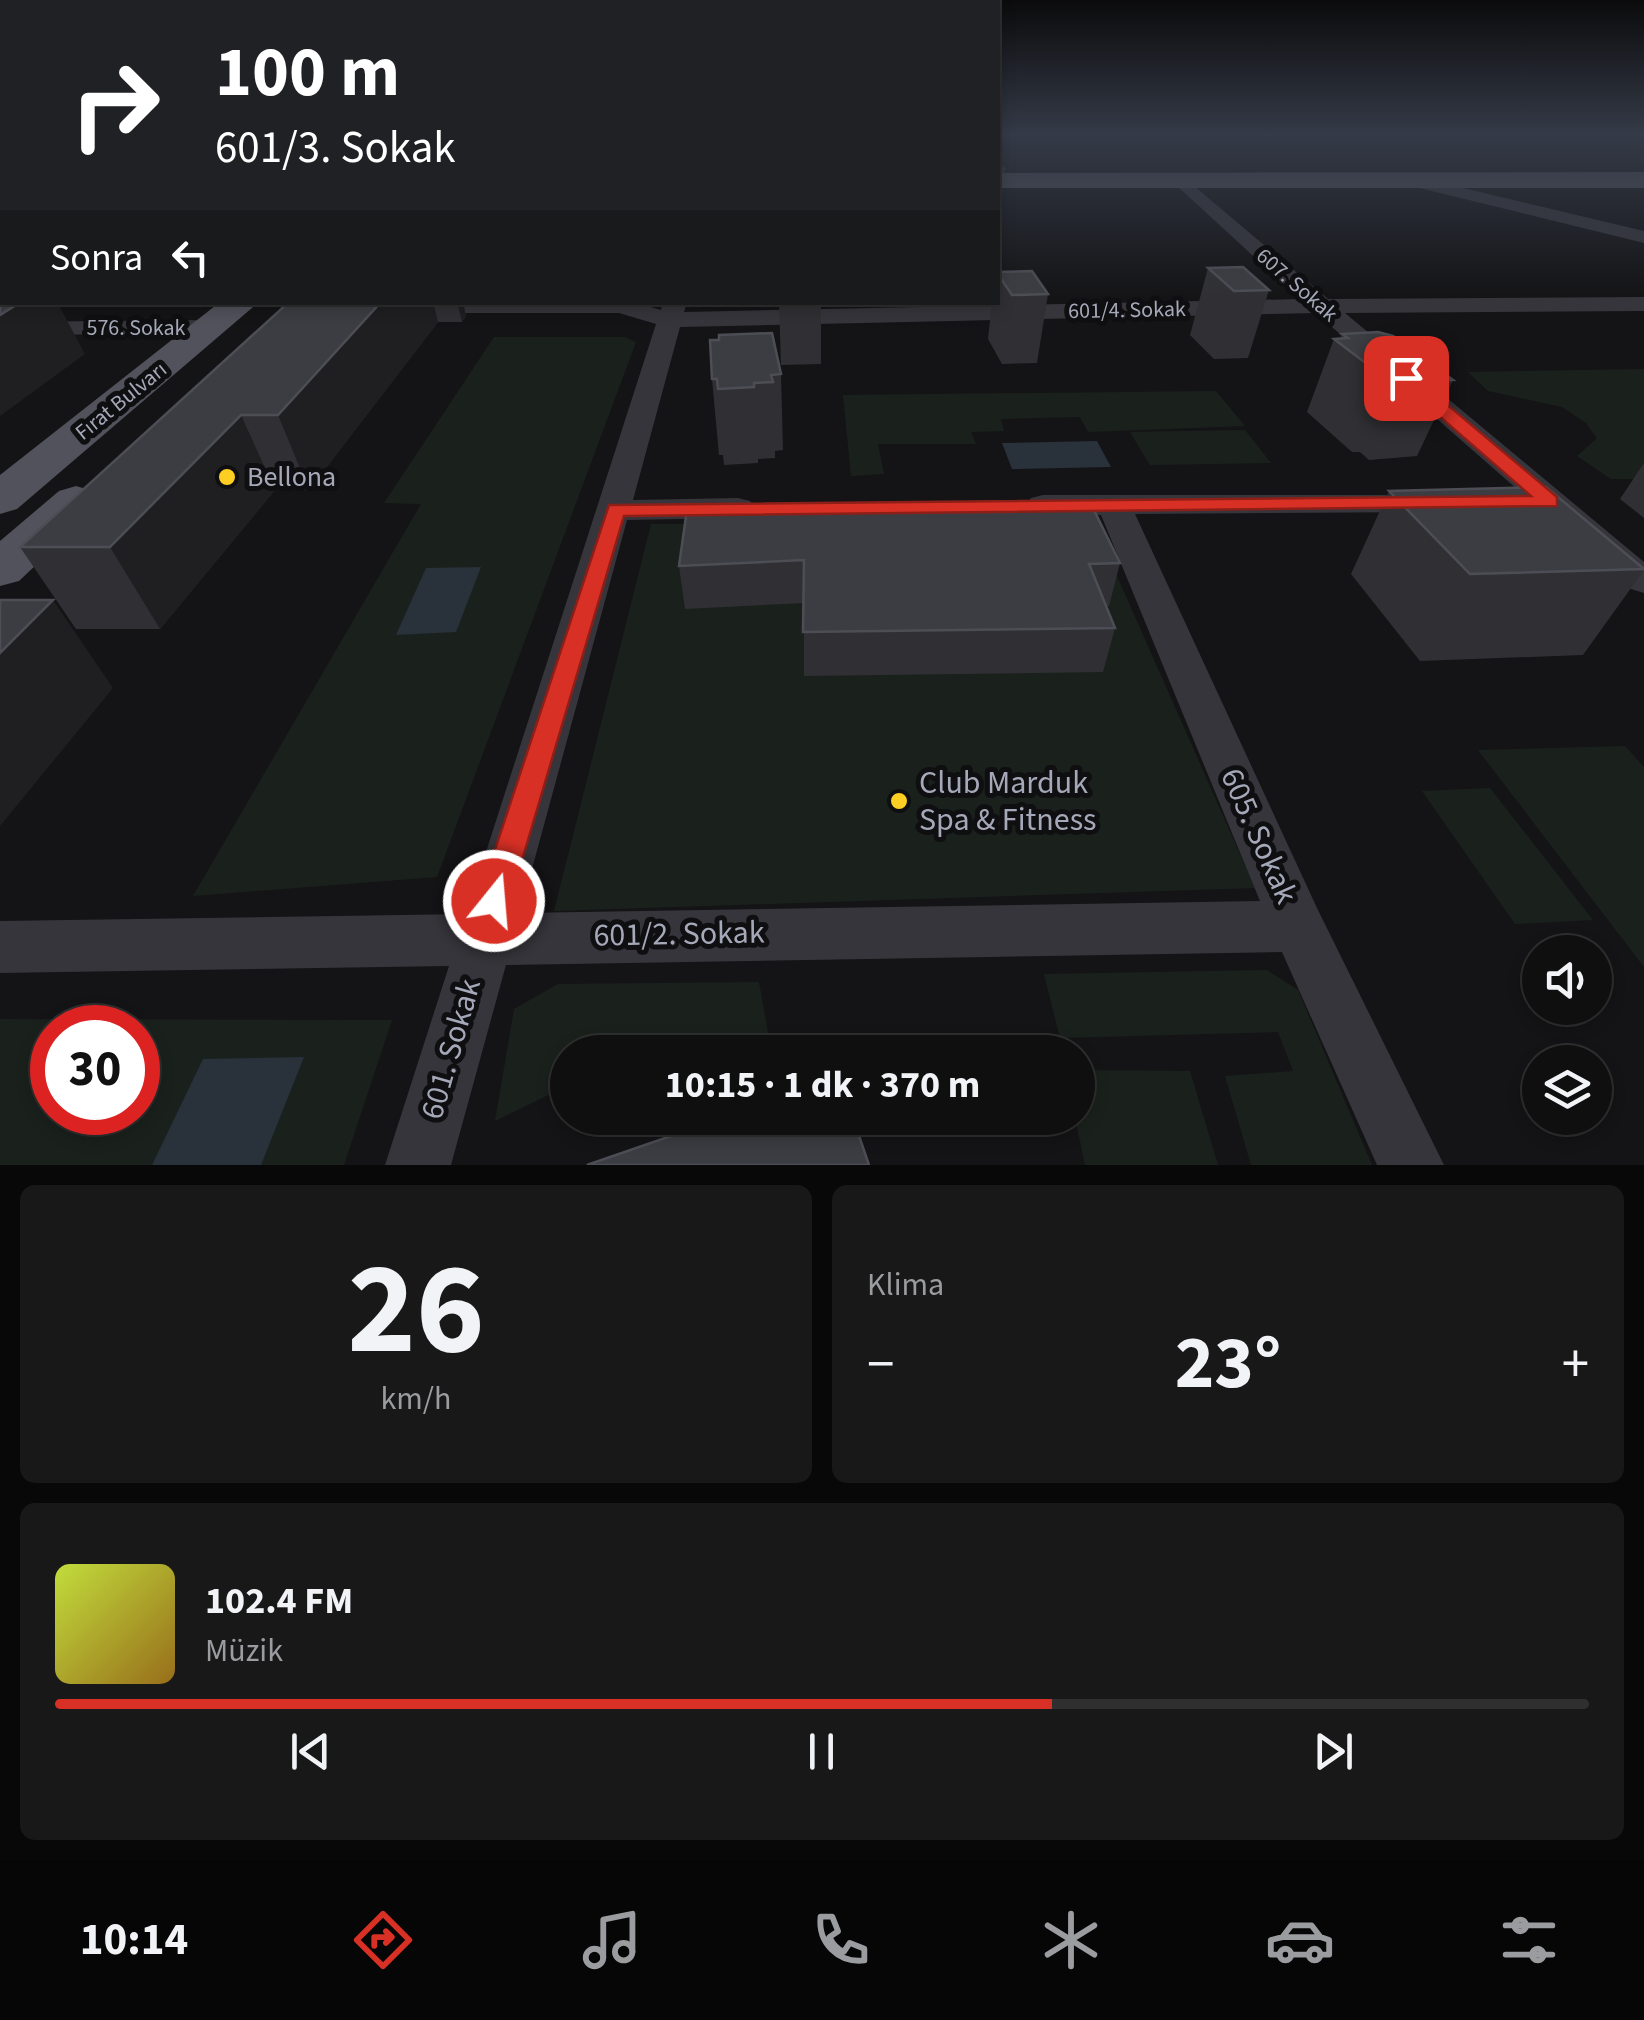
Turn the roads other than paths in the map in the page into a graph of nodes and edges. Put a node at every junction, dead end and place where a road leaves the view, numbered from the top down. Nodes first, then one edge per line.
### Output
1 (1191, 189) edge
2 (1448, 189) edge
3 (1644, 237) edge
4 (1644, 304) edge
5 (389, 306) dead end
6 (1322, 306) junction
7 (673, 312) edge
8 (243, 327) edge
9 (0, 329) edge
10 (101, 479) edge
11 (0, 500) edge
12 (1471, 502) edge
13 (1510, 502) edge
14 (1550, 502) junction
15 (1112, 504) junction
16 (1013, 505) edge
17 (775, 508) edge
18 (616, 510) junction
19 (0, 569) edge
20 (1644, 581) edge
21 (1298, 926) junction
22 (483, 936) junction
23 (0, 947) edge
24 (418, 1165) edge
25 (1411, 1165) edge

1 - 6 street, 607. Sokak
2 - 3 street
4 - 6 street, 601/4. Sokak
5 - 7 street, 601/4. Sokak
6 - 7 street, 601/4. Sokak
6 - 14 street, 607. Sokak
7 - 18 street, 601. Sokak
8 - 9 street, 576. Sokak
8 - 11 main road, Fırat Bulvarı
10 - 19 main road, Fırat Bulvarı
12 - 15 street
13 - 14 street
14 - 20 street, 607. Sokak
15 - 16 street
15 - 21 street, 605. Sokak
17 - 18 street
18 - 22 street, 601. Sokak
21 - 22 street, 601/2. Sokak
21 - 25 street, 605. Sokak
22 - 23 street, 601/2. Sokak
22 - 24 street, 601. Sokak

